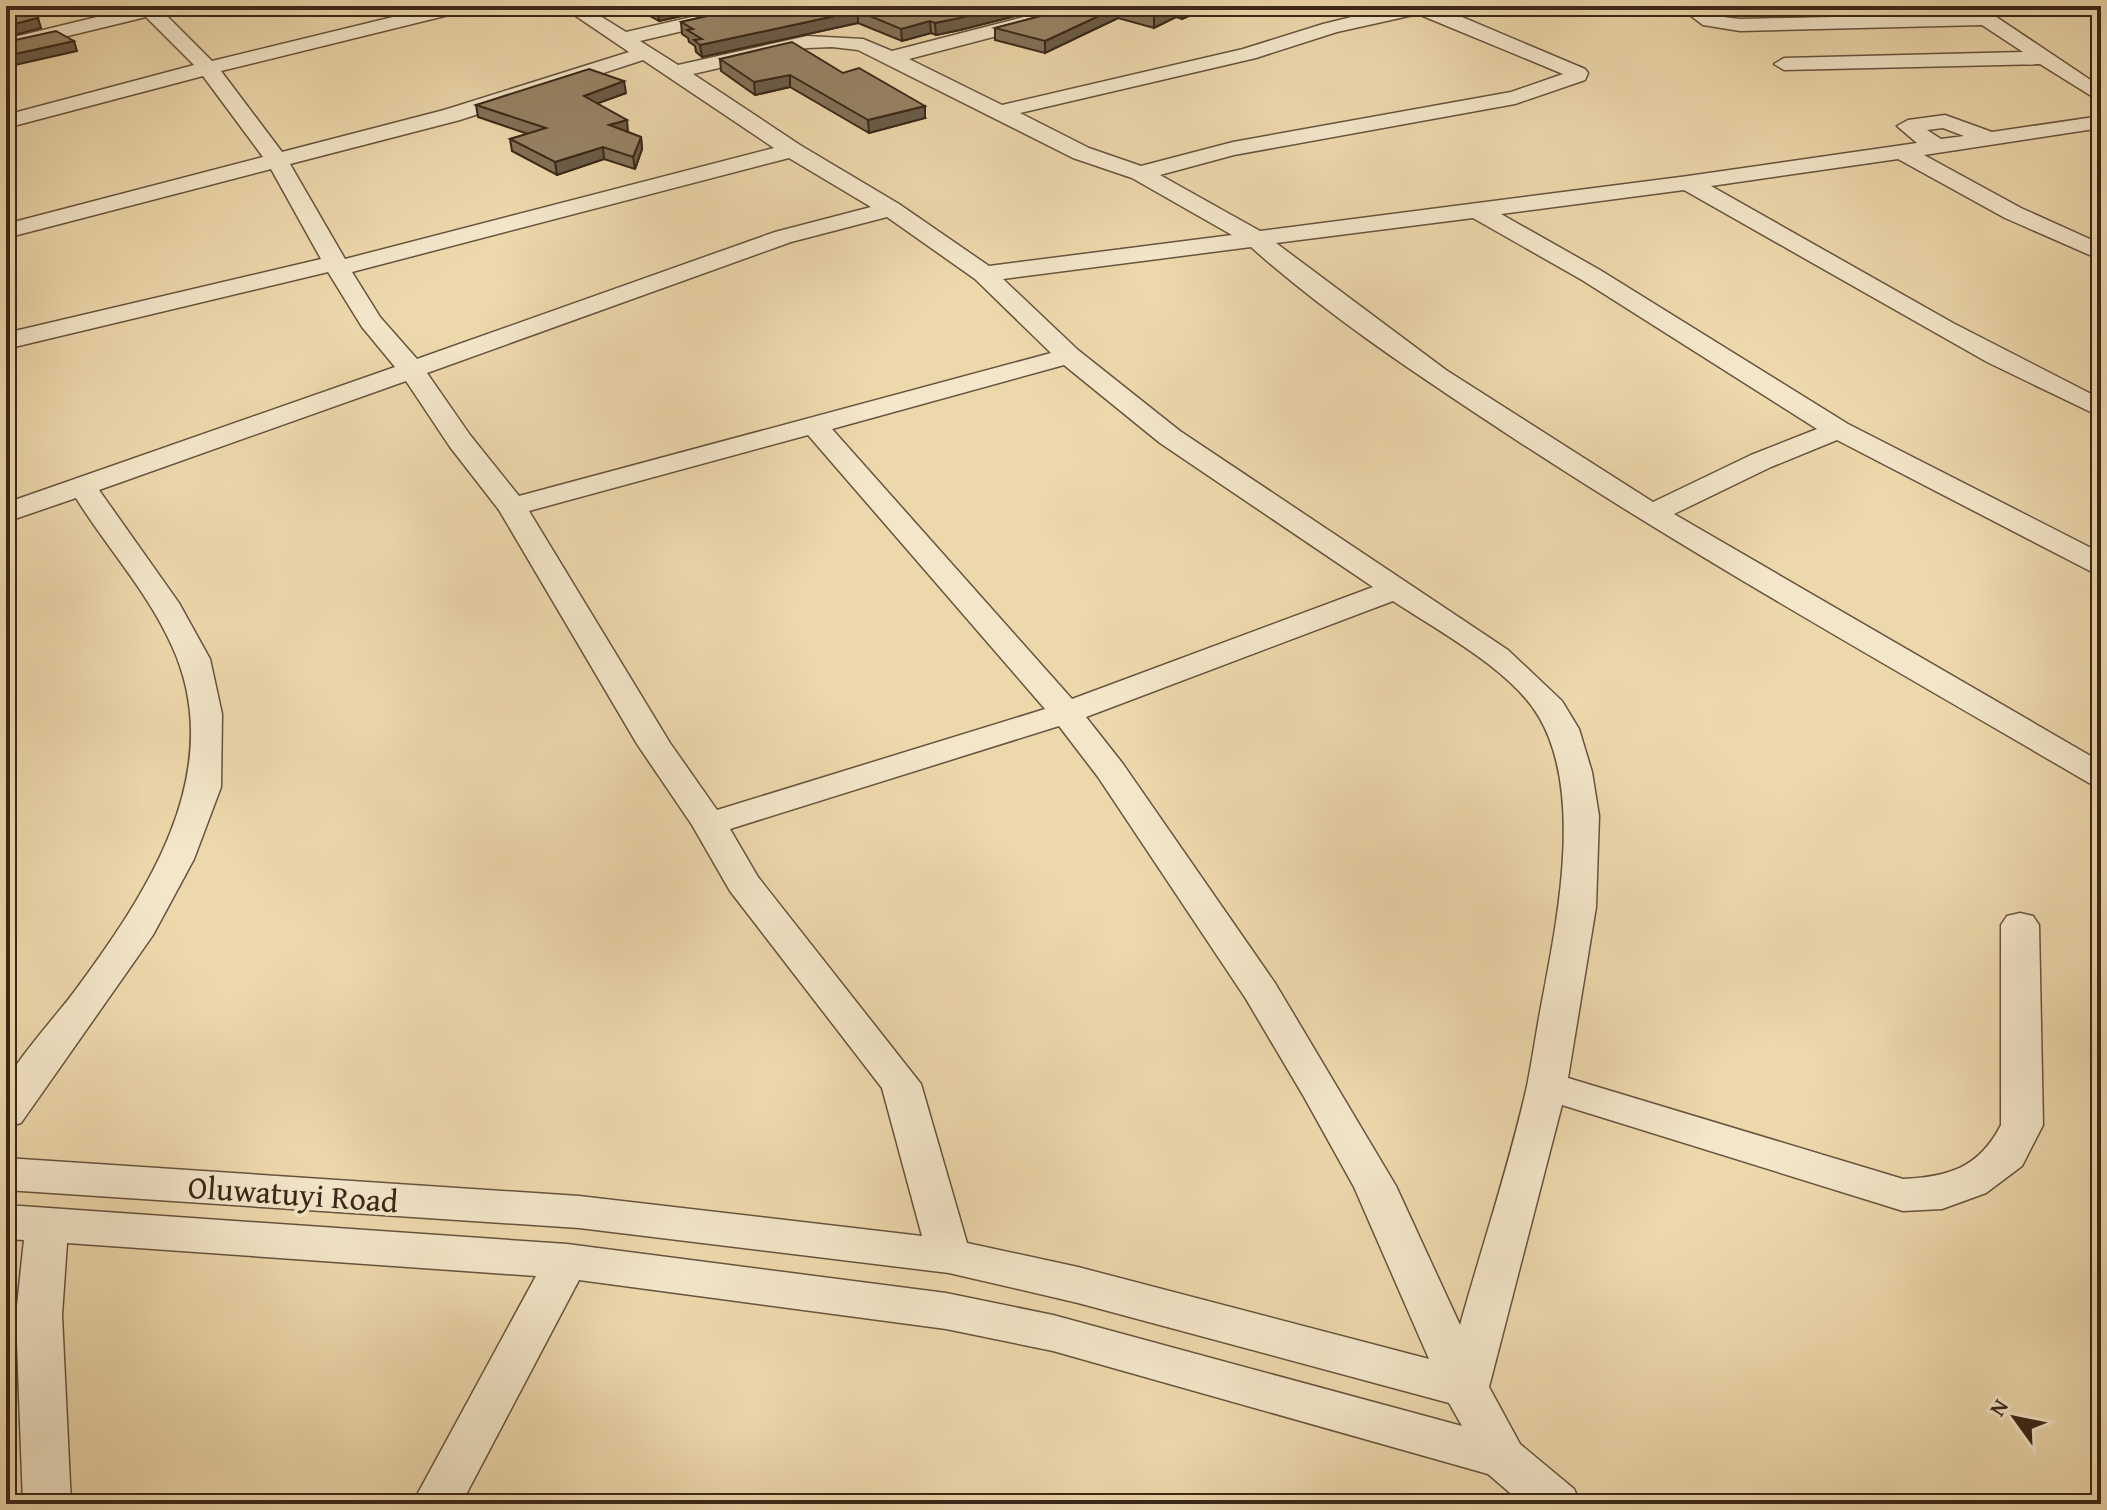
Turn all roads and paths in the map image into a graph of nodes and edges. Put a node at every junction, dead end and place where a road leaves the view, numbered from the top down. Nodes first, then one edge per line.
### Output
1 (462, 6) edge
2 (571, 6) edge
3 (765, 6) edge
4 (1089, 6) edge
5 (1688, 6) edge
6 (158, 8) edge
7 (1975, 12) edge
8 (622, 39) junction
9 (6, 45) edge
10 (645, 53) junction
11 (891, 57) junction
12 (2042, 58) junction
13 (1784, 64) dead end
14 (208, 68) junction
15 (674, 72) junction
16 (2101, 96) edge
17 (1002, 111) junction
18 (6, 122) edge
19 (2101, 122) edge
20 (1989, 138) junction
21 (1936, 146) junction
22 (792, 150) junction
23 (1901, 151) junction
24 (278, 162) junction
25 (1140, 173) junction
26 (1688, 183) junction
27 (891, 209) junction
28 (1478, 211) junction
29 (6, 231) edge
30 (1257, 239) junction
31 (2101, 253) edge
32 (336, 265) junction
33 (984, 274) junction
34 (6, 341) edge
35 (1069, 356) junction
36 (412, 370) junction
37 (2101, 409) edge
38 (814, 425) junction
39 (1838, 430) junction
40 (83, 487) junction
41 (512, 507) junction
42 (6, 513) edge
43 (1652, 514) junction
44 (2101, 565) edge
45 (1396, 589) junction
46 (1066, 713) junction
47 (2101, 776) edge
48 (709, 824) junction
49 (2020, 925) dead end
50 (1547, 1086) junction
51 (6, 1112) edge
52 (6, 1174) edge
53 (26, 1224) edge
54 (949, 1256) junction
55 (567, 1261) junction
56 (1465, 1388) junction
57 (1503, 1458) junction
58 (47, 1504) edge
59 (436, 1504) edge
60 (1557, 1504) edge

1 - 14 street
2 - 8 street
3 - 8 street
4 - 11 street
5 - 7 street
6 - 9 street
6 - 14 street
7 - 12 street
8 - 10 street
10 - 15 street
10 - 24 street
11 - 15 street
11 - 17 street
12 - 13 street
12 - 16 street
14 - 18 street
14 - 24 street
15 - 22 street
17 - 25 street
17 - 25 street
19 - 20 street
20 - 21 street
20 - 21 street
21 - 23 street
22 - 27 street
22 - 32 street
23 - 26 street
23 - 31 street
24 - 29 street
24 - 32 street
25 - 30 street
26 - 28 street
26 - 37 street
27 - 33 street
27 - 36 street
28 - 30 street
28 - 39 street
30 - 33 street
30 - 43 street
32 - 34 street
32 - 36 street
33 - 35 street
35 - 38 street
35 - 45 street
36 - 40 street
36 - 41 street
38 - 41 street
38 - 46 street
39 - 43 street
39 - 44 street
40 - 42 street
40 - 51 street
41 - 48 street
43 - 47 street
45 - 46 street
45 - 50 street
46 - 48 street
46 - 56 street
48 - 54 street
49 - 50 street
50 - 56 street
52 - 54 street, Oluwatuyi Road
53 - 55 street, Oluwatuyi Road
53 - 58 street
54 - 56 street, Oluwatuyi Road
55 - 57 street, Oluwatuyi Road
55 - 59 street
56 - 57 street
57 - 60 street

